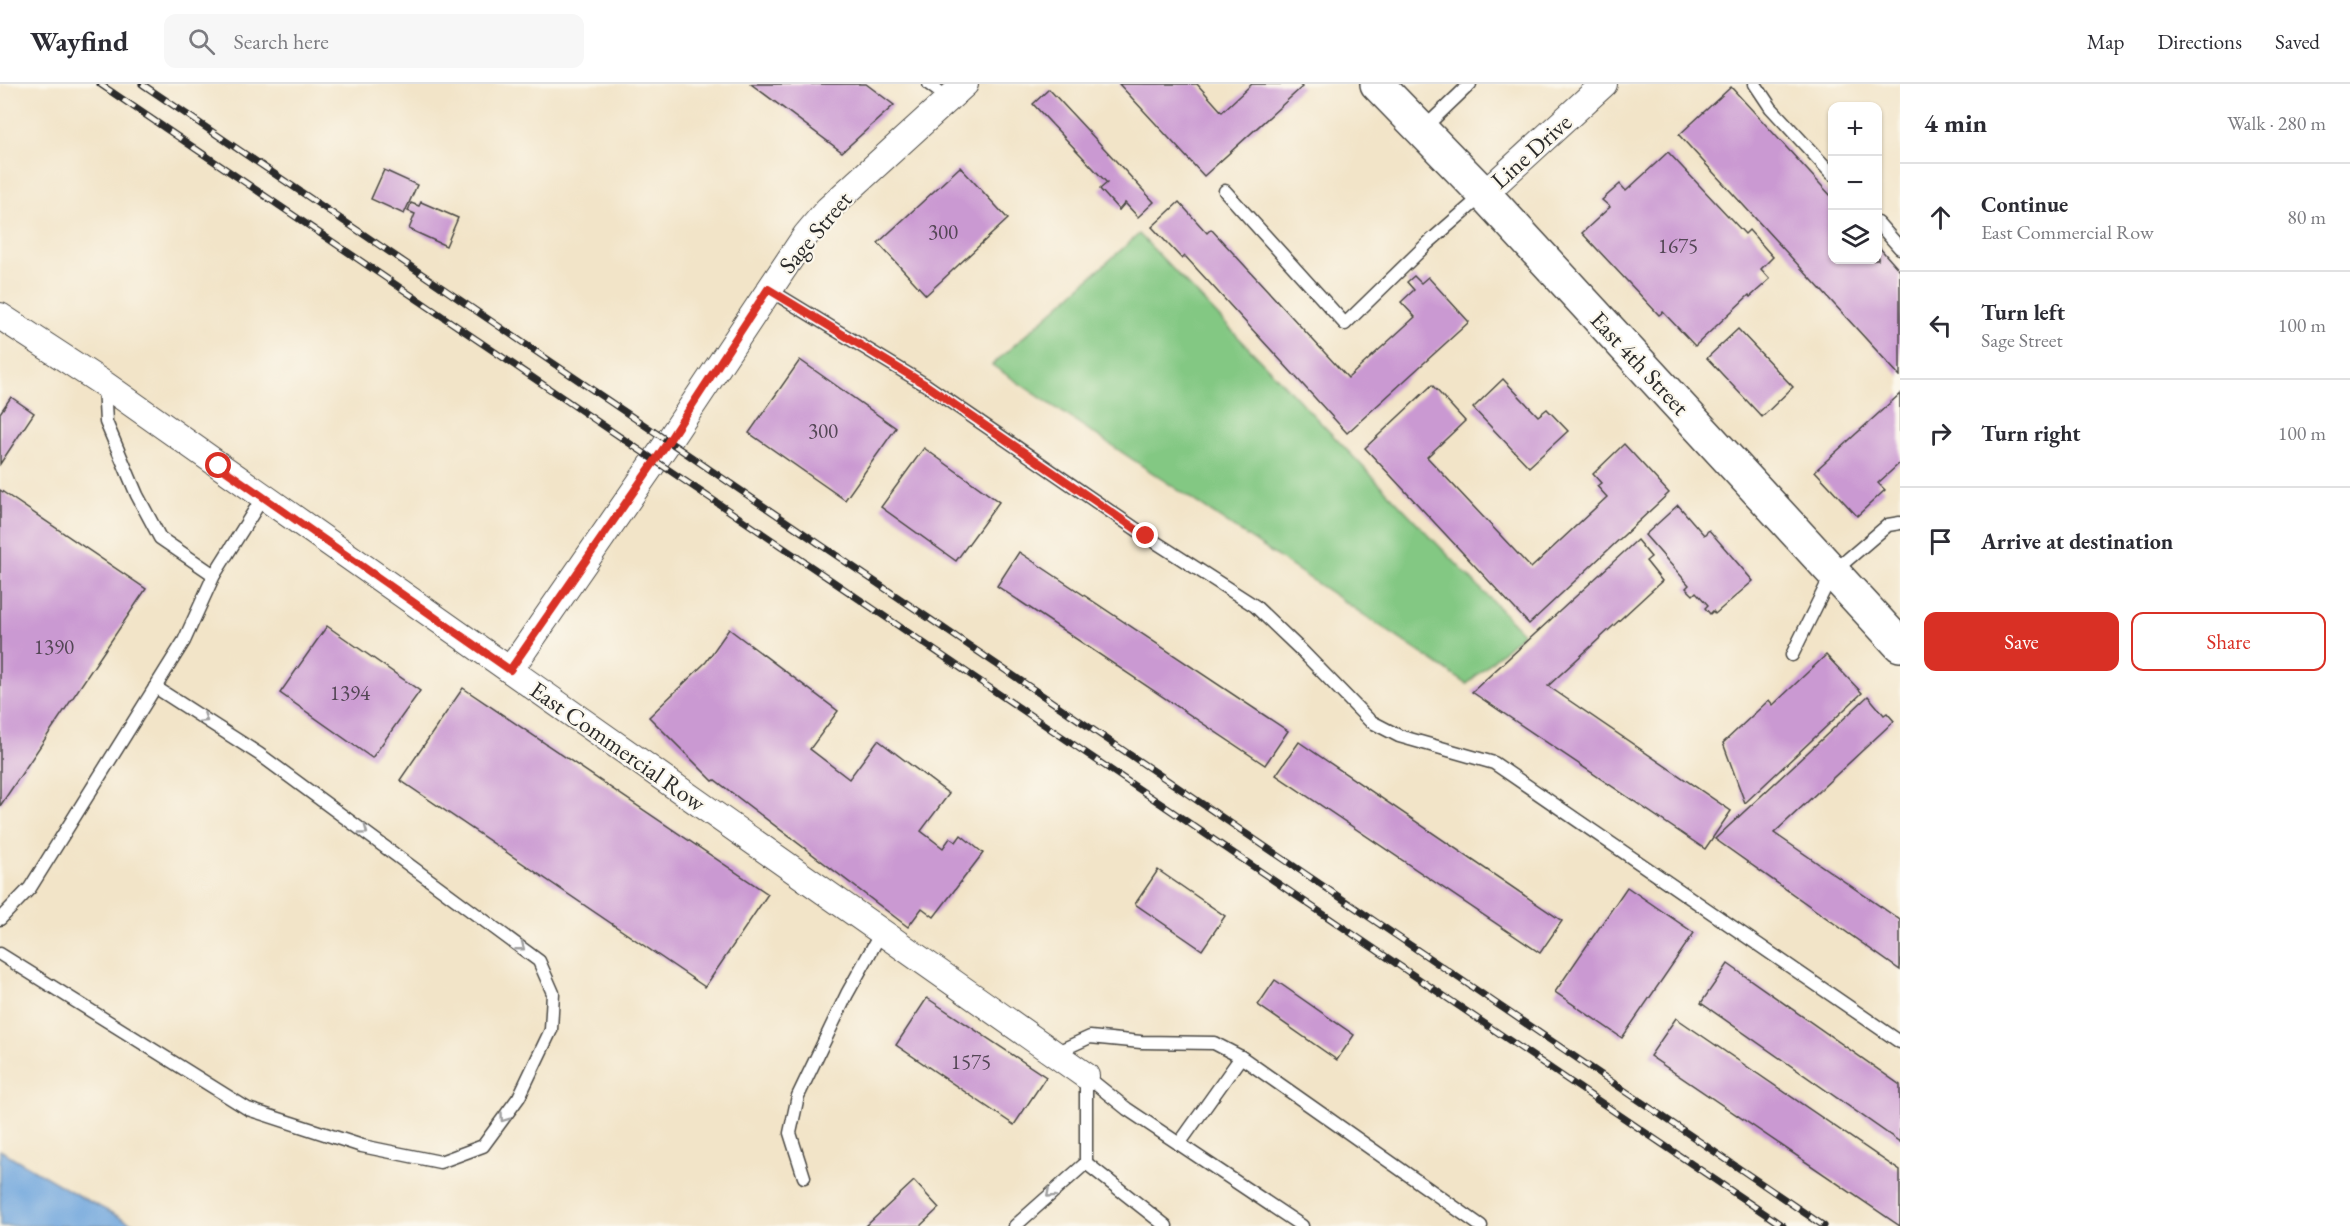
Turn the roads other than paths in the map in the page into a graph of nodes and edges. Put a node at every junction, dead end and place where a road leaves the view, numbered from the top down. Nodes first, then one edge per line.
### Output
1 (1377, 84) edge
2 (1470, 84) edge
3 (1604, 84) edge
4 (1755, 84) edge
5 (947, 89) edge
6 (1422, 130) junction
7 (1828, 169) edge
8 (1225, 191) dead end
9 (1484, 194) junction
10 (1882, 228) edge
11 (1900, 248) edge
12 (768, 289) junction
13 (0, 316) edge
14 (104, 384) junction
15 (263, 497) junction
16 (1900, 523) edge
17 (1833, 572) junction
18 (214, 575) junction
19 (1900, 644) edge
20 (1792, 655) dead end
21 (510, 670) junction
22 (155, 687) junction
23 (0, 919) edge
24 (882, 931) junction
25 (0, 954) edge
26 (1900, 1042) edge
27 (1055, 1053) junction
28 (1241, 1057) junction
29 (1086, 1076) junction
30 (1179, 1144) junction
31 (1086, 1163) junction
32 (804, 1177) dead end
33 (1015, 1226) edge
34 (1166, 1226) edge
35 (1302, 1226) edge
36 (1481, 1226) edge

1 - 6 main road, East 4th Street
2 - 6 lane
3 - 9 street, Line Drive
4 - 7 lane
5 - 12 street, Sage Street
6 - 9 main road, East 4th Street
8 - 9 lane
9 - 17 main road, East 4th Street
10 - 11 lane
12 - 21 street, Sage Street
12 - 26 lane
13 - 14 street, East Commercial Row
14 - 15 street, East Commercial Row
14 - 18 lane
15 - 18 lane
15 - 21 street, East Commercial Row
16 - 17 lane
17 - 19 main road, East 4th Street
17 - 20 lane
18 - 22 lane
21 - 24 street, East Commercial Row
22 - 23 lane
22 -> 25 lane
24 - 27 street, East Commercial Row
24 - 32 lane
27 - 28 lane
27 - 29 street, East Commercial Row
28 - 30 lane
28 - 36 lane
29 - 30 lane
29 - 31 lane
30 - 35 lane
31 -> 33 lane
31 - 34 lane

